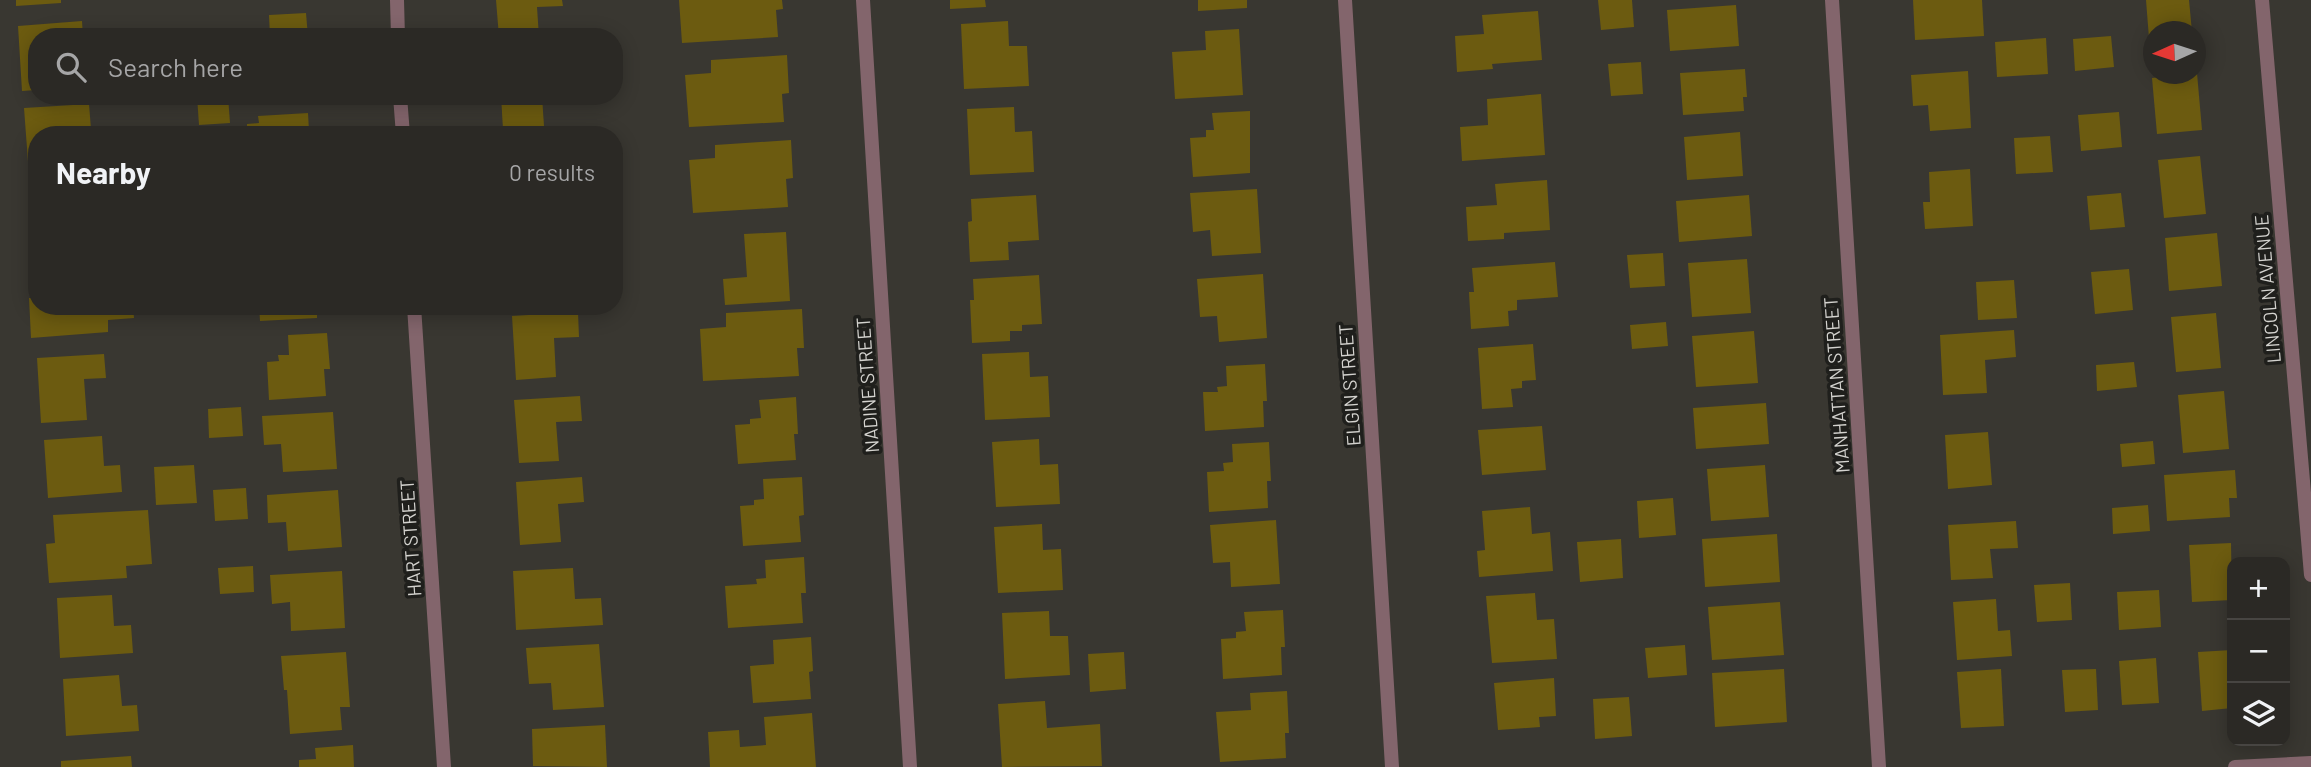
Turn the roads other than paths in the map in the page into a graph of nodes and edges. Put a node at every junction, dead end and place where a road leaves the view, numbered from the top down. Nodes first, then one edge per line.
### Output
1 (397, 0) edge
2 (863, 0) edge
3 (1345, 0) edge
4 (1832, 0) edge
5 (2262, 0) edge
6 (398, 28) edge
7 (401, 105) edge
8 (402, 126) edge
9 (415, 315) edge
10 (2307, 472) edge
11 (2311, 575) edge
12 (2311, 763) edge
13 (444, 767) edge
14 (910, 767) edge
15 (1392, 767) edge
16 (1879, 767) edge
17 (2235, 767) edge

1 - 6 street
2 - 14 street, NADINE STREET
3 - 15 street, ELGIN STREET
4 - 16 street, MANHATTAN STREET
5 - 10 street, LINCOLN AVENUE
7 - 8 street
9 - 13 street, HART STREET
10 - 11 street, LINCOLN AVENUE
12 - 17 street

